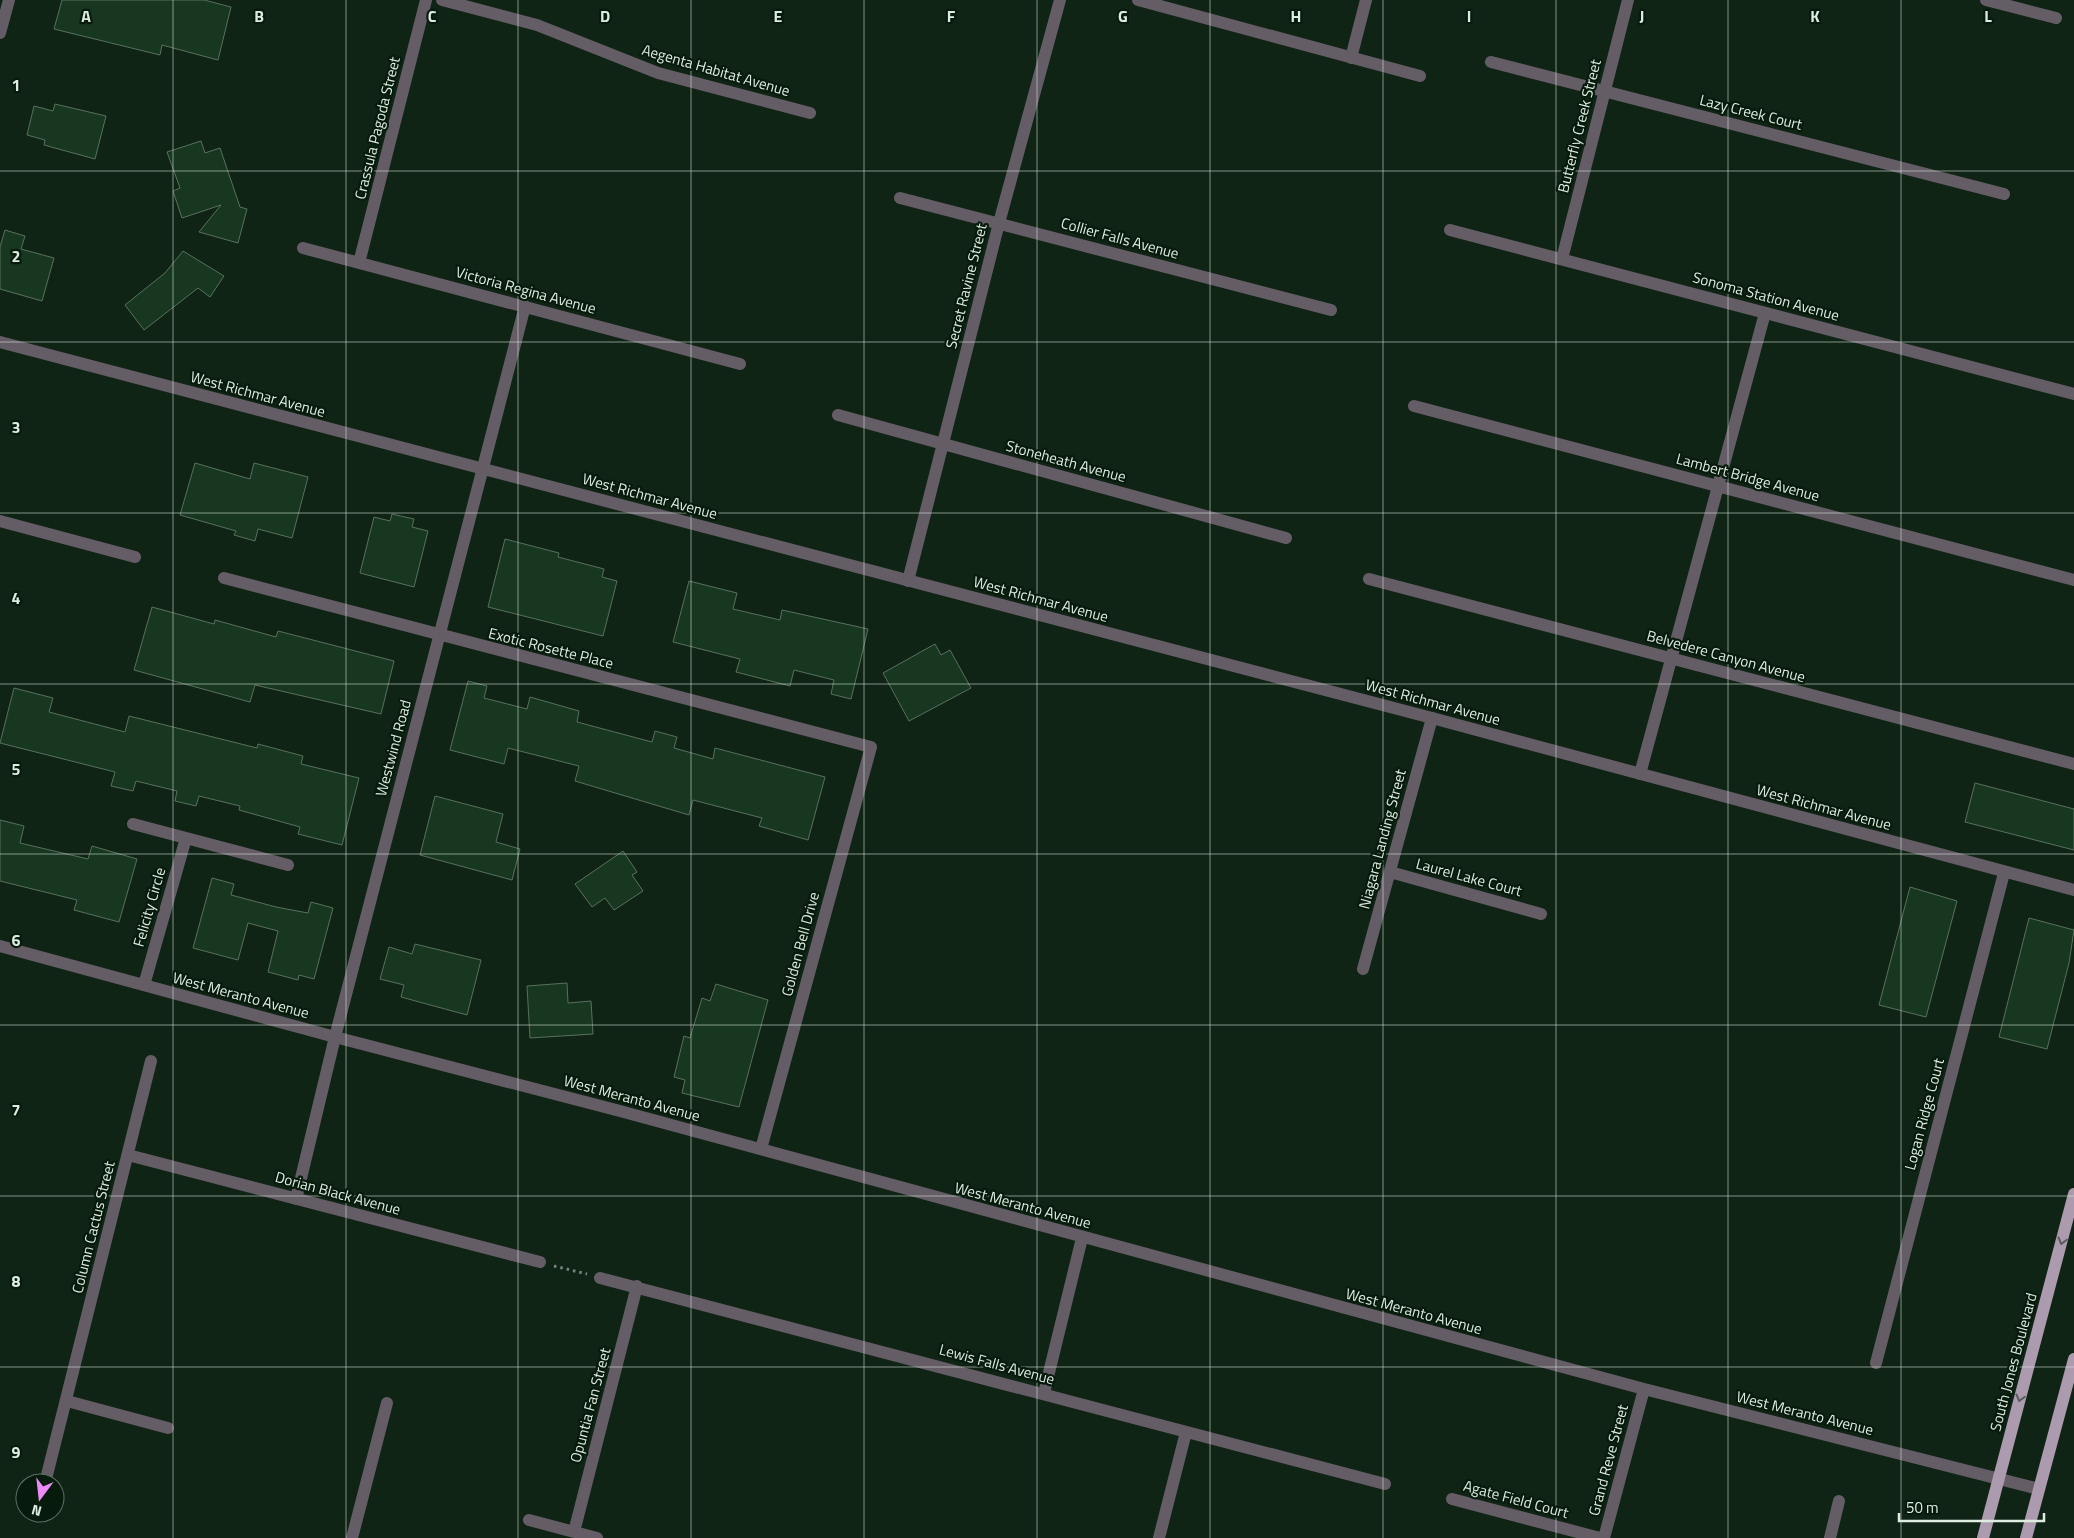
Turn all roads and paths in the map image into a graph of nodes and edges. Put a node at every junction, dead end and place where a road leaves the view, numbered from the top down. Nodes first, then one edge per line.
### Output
1 (9, 0) edge
2 (426, 0) edge
3 (442, 0) edge
4 (1060, 0) edge
5 (1138, 0) edge
6 (1366, 0) edge
7 (1628, 0) edge
8 (1986, 0) edge
9 (2056, 18) dead end
10 (0, 33) edge
11 (1351, 58) junction
12 (1491, 62) dead end
13 (1420, 76) dead end
14 (1605, 91) junction
15 (810, 113) dead end
16 (2004, 194) dead end
17 (900, 198) dead end
18 (999, 222) junction
19 (1450, 230) dead end
20 (303, 248) dead end
21 (1562, 259) junction
22 (359, 263) junction
23 (525, 306) junction
24 (1331, 310) dead end
25 (1764, 313) junction
26 (0, 342) edge
27 (740, 364) dead end
28 (2074, 394) edge
29 (1414, 406) dead end
30 (838, 415) dead end
31 (943, 444) junction
32 (482, 469) junction
33 (1718, 486) junction
34 (0, 521) edge
35 (1286, 538) dead end
36 (135, 557) dead end
37 (224, 578) dead end
38 (1369, 579) dead end
39 (2074, 580) edge
40 (908, 581) junction
41 (439, 636) junction
42 (1671, 658) junction
43 (1432, 718) junction
44 (871, 747) joint
45 (2074, 764) edge
46 (1640, 774) junction
47 (133, 824) dead end
48 (186, 838) junction
49 (288, 865) dead end
50 (1390, 872) junction
51 (2004, 873) junction
52 (2074, 890) edge
53 (1541, 914) dead end
54 (0, 946) edge
55 (1363, 969) dead end
56 (144, 986) junction
57 (335, 1037) junction
58 (150, 1061) dead end
59 (761, 1149) junction
60 (128, 1155) junction
61 (2074, 1194) edge
62 (296, 1199) junction
63 (1082, 1238) junction
64 (540, 1262) joint
65 (600, 1278) joint
66 (637, 1286) junction
67 (2074, 1359) edge
68 (1876, 1363) dead end
69 (1644, 1390) junction
70 (1044, 1393) junction
71 (66, 1401) junction
72 (387, 1403) dead end
73 (168, 1428) dead end
74 (1186, 1432) junction
75 (48, 1473) edge
76 (1999, 1479) junction
77 (1385, 1484) dead end
78 (2039, 1489) junction
79 (1452, 1499) dead end
80 (1839, 1501) dead end
81 (529, 1520) dead end
82 (574, 1532) junction
83 (352, 1538) edge
84 (597, 1538) edge
85 (1159, 1538) edge
86 (1600, 1538) edge
87 (1604, 1538) edge
88 (1830, 1538) edge
89 (1984, 1538) edge
90 (2026, 1538) edge

1 - 10 street
2 - 22 street, Crassula Pagoda Street
3 - 15 street, Aegenta Habitat Avenue
4 - 18 street, Secret Ravine Street
5 - 11 street
6 - 11 street
7 - 14 street, Butterfly Creek Street
8 - 9 street
11 - 13 street
12 - 14 street, Lazy Creek Court
14 - 16 street, Lazy Creek Court
14 - 21 street, Butterfly Creek Street
17 - 18 street, Collier Falls Avenue
18 - 24 street, Collier Falls Avenue
18 - 31 street, Secret Ravine Street
19 - 21 street, Sonoma Station Avenue
20 - 22 street, Victoria Regina Avenue
21 - 25 street, Sonoma Station Avenue
22 - 23 street, Victoria Regina Avenue
23 - 27 street, Victoria Regina Avenue
23 - 32 street, Westwind Road
25 - 28 street, Sonoma Station Avenue
25 - 33 street
26 - 32 street, West Richmar Avenue
29 - 33 street, Lambert Bridge Avenue
30 - 31 street, Stoneheath Avenue
31 - 35 street, Stoneheath Avenue
31 - 40 street, Secret Ravine Street
32 - 40 street, West Richmar Avenue
32 - 41 street, Westwind Road
33 - 39 street, Lambert Bridge Avenue
33 - 42 street
34 - 36 street
37 - 41 street, Exotic Rosette Place
38 - 42 street, Belvedere Canyon Avenue
40 - 43 street, West Richmar Avenue
41 - 44 street, Exotic Rosette Place
41 - 57 street, Westwind Road
42 - 45 street, Belvedere Canyon Avenue
42 - 46 street
43 - 46 street, West Richmar Avenue
43 - 50 street, Niagara Landing Street
44 - 59 street, Golden Bell Drive
46 - 51 street, West Richmar Avenue
47 - 48 street
48 - 49 street
48 - 56 street, Felicity Circle
50 - 53 street, Laurel Lake Court
50 - 55 street, Niagara Landing Street
51 - 52 street, West Richmar Avenue
51 - 68 street, Logan Ridge Court
54 - 56 street, West Meranto Avenue
56 - 57 street, West Meranto Avenue
57 - 59 street, West Meranto Avenue
57 - 62 street, Westwind Road
58 - 60 street, Column Cactus Street
59 - 63 street, West Meranto Avenue
60 - 62 street, Dorian Black Avenue
60 - 71 street, Column Cactus Street
61 -> 76 main road, South Jones Boulevard
62 - 64 street, Dorian Black Avenue
63 - 69 street, West Meranto Avenue
63 - 70 street
64 - 65 path
65 - 66 street, Lewis Falls Avenue
66 - 70 street, Lewis Falls Avenue
66 - 82 street, Opuntia Fan Street
67 - 78 main road
69 - 76 street, West Meranto Avenue
69 - 87 street, Grand Reve Street
70 - 74 street, Lewis Falls Avenue
71 - 73 street
71 - 75 street, Column Cactus Street
72 - 83 street
74 - 77 street, Lewis Falls Avenue
74 - 85 street
76 - 78 street, West Meranto Avenue
76 - 89 main road, South Jones Boulevard
78 - 90 main road
79 - 86 street, Agate Field Court
80 - 88 street
81 - 82 street
82 - 84 street

